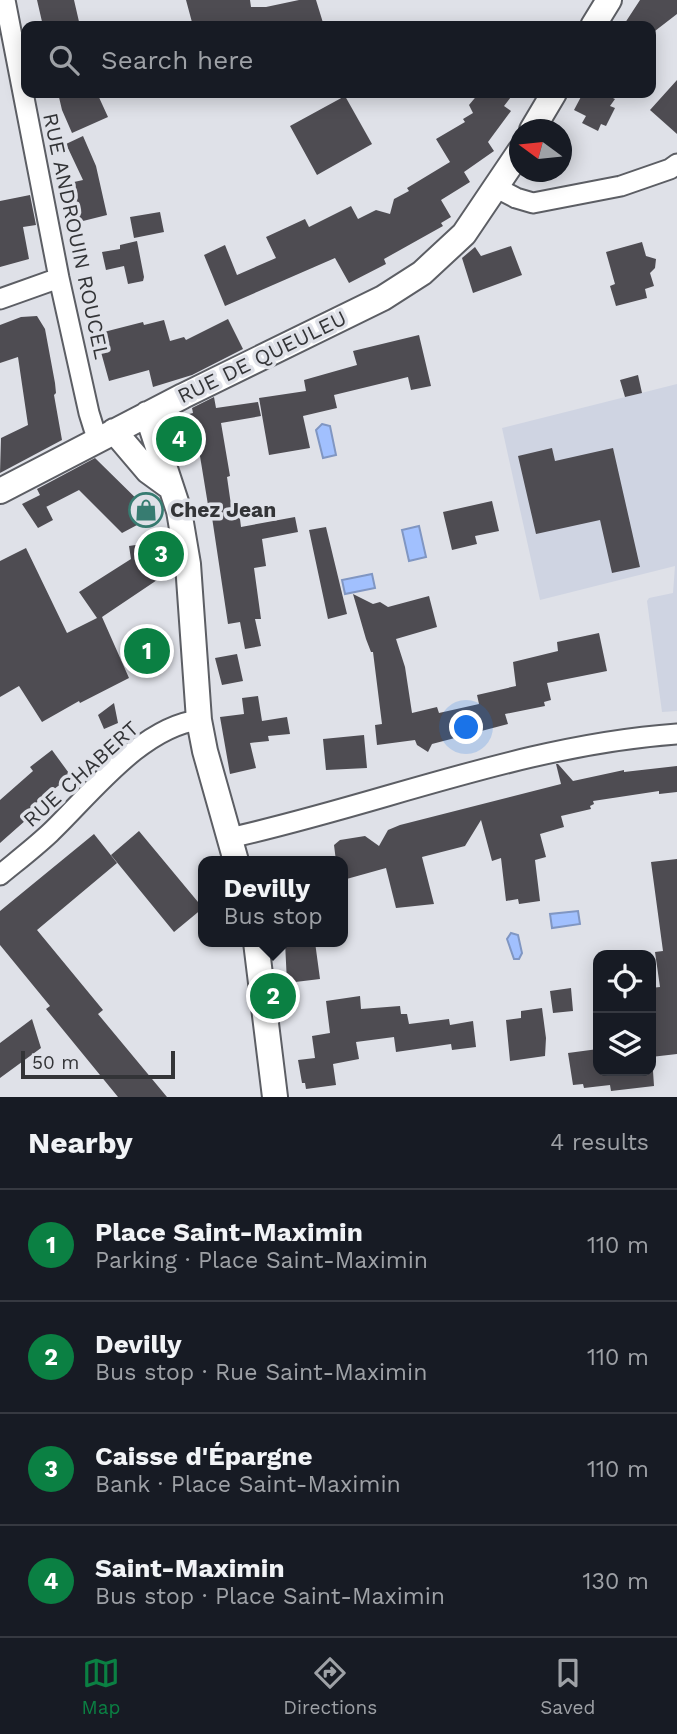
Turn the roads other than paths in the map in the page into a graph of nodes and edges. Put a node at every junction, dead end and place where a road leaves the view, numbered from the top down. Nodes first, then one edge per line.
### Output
1 (5, 0) edge
2 (609, 0) edge
3 (596, 21) edge
4 (21, 82) edge
5 (24, 98) edge
6 (551, 98) edge
7 (539, 119) edge
8 (677, 164) edge
9 (509, 169) edge
10 (497, 188) junction
11 (59, 278) junction
12 (0, 299) edge
13 (147, 414) junction
14 (108, 434) junction
15 (170, 488) junction
16 (0, 491) edge
17 (199, 720) junction
18 (677, 734) edge
19 (233, 850) edge
20 (0, 875) edge
21 (257, 947) edge
22 (275, 1097) edge

1 - 4 street, RUE ANDROUIN ROUCEL
2 - 3 street
5 - 11 street, RUE ANDROUIN ROUCEL
6 - 7 street
8 - 10 street
9 - 10 street, RUE DE QUEULEU
10 - 13 street, RUE DE QUEULEU
11 - 12 street
11 - 14 street, RUE ANDROUIN ROUCEL
13 - 14 street, RUE DE QUEULEU
13 - 15 street
14 - 15 street
14 - 16 street, RUE DE QUEULEU
15 - 17 street
17 - 19 street
17 - 20 street, RUE CHABERT
18 - 19 street
21 - 22 street

